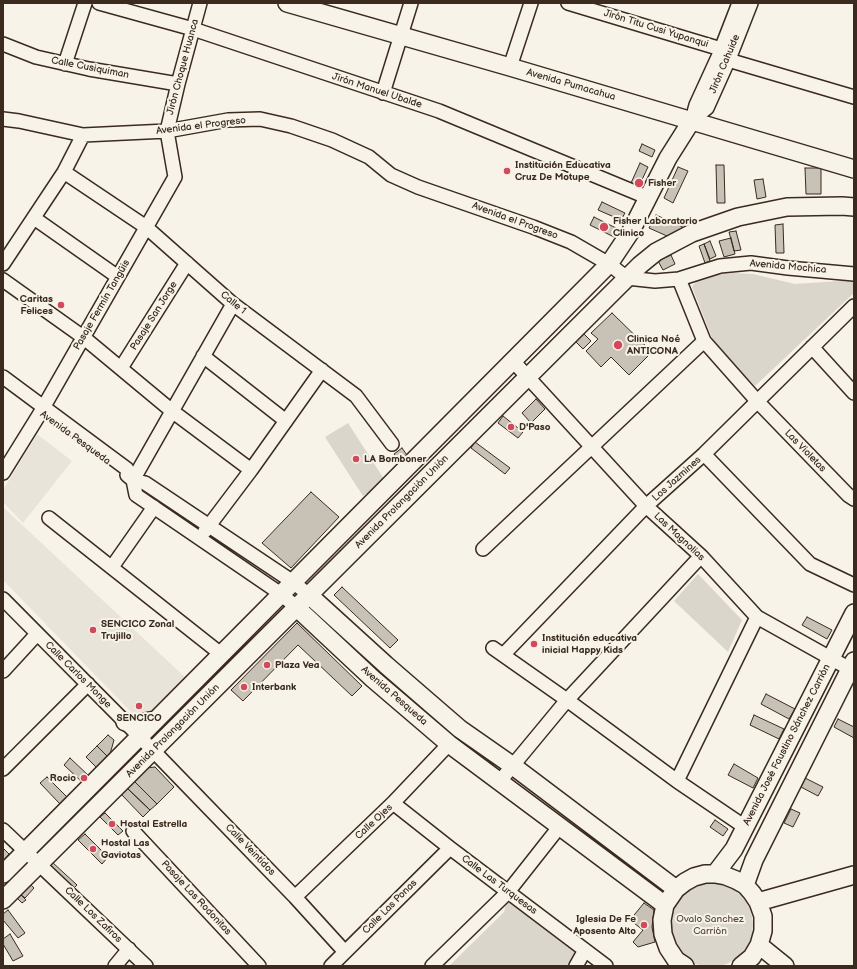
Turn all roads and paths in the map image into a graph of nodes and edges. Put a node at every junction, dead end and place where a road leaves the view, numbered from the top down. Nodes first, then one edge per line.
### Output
1 (85, 3) edge
2 (99, 3) edge
3 (200, 3) edge
4 (287, 3) edge
5 (411, 3) edge
6 (531, 3) edge
7 (568, 3) edge
8 (739, 3) edge
9 (751, 3) edge
10 (193, 30) junction
11 (401, 36) junction
12 (3, 44) edge
13 (722, 55) junction
14 (65, 64) junction
15 (510, 67) junction
16 (178, 84) junction
17 (383, 93) junction
18 (854, 97) edge
19 (3, 119) edge
20 (692, 120) junction
21 (167, 131) junction
22 (82, 135) junction
23 (854, 169) edge
24 (64, 172) junction
25 (649, 198) junction
26 (854, 207) edge
27 (34, 218) junction
28 (146, 227) junction
29 (5, 257) edge
30 (187, 263) junction
31 (609, 264) junction
32 (854, 274) edge
33 (118, 277) junction
34 (627, 278) junction
35 (679, 279) junction
36 (3, 280) edge
37 (233, 304) junction
38 (854, 306) edge
39 (83, 337) junction
40 (704, 341) junction
41 (812, 347) junction
42 (203, 356) junction
43 (513, 361) junction
44 (121, 368) junction
45 (322, 370) junction
46 (529, 376) junction
47 (3, 377) edge
48 (854, 393) edge
49 (757, 401) junction
50 (42, 411) junction
51 (172, 411) junction
52 (286, 421) junction
53 (392, 444) dead end
54 (592, 446) junction
55 (704, 454) junction
56 (406, 469) junction
57 (252, 470) junction
58 (3, 472) edge
59 (133, 480) junction
60 (421, 484) junction
61 (854, 499) edge
62 (154, 506) junction
63 (646, 506) junction
64 (49, 518) dead end
65 (209, 526) junction
66 (200, 537) junction
67 (484, 549) dead end
68 (701, 556) junction
69 (112, 567) junction
70 (854, 585) edge
71 (287, 588) junction
72 (309, 595) junction
73 (3, 599) edge
74 (296, 608) junction
75 (854, 613) edge
76 (757, 617) junction
77 (37, 634) junction
78 (221, 654) junction
79 (831, 658) junction
80 (386, 665) junction
81 (852, 665) edge
82 (3, 671) edge
83 (373, 679) junction
84 (88, 684) junction
85 (567, 700) junction
86 (155, 720) junction
87 (125, 722) junction
88 (139, 736) junction
89 (449, 744) junction
90 (153, 751) junction
91 (513, 766) junction
92 (3, 769) edge
93 (500, 781) junction
94 (677, 781) junction
95 (394, 803) junction
96 (560, 826) junction
97 (745, 827) junction
98 (3, 830) edge
99 (133, 831) dead end
100 (450, 848) junction
101 (25, 852) junction
102 (39, 864) junction
103 (3, 874) edge
104 (715, 874) junction
105 (854, 875) edge
106 (745, 885) junction
107 (676, 889) junction
108 (508, 892) junction
109 (295, 897) junction
110 (3, 900) edge
111 (758, 902) junction
112 (665, 905) junction
113 (759, 945) junction
114 (129, 949) junction
115 (585, 950) junction
116 (345, 952) junction
117 (115, 966) edge
118 (146, 966) edge
119 (259, 966) edge
120 (331, 966) edge
121 (432, 966) edge
122 (576, 966) edge
123 (606, 966) edge
124 (685, 966) edge
125 (742, 966) edge
126 (785, 966) edge

1 - 14 street
2 - 10 street, Jirón Manuel Ubalde
3 - 10 street, Jirón Choque Huanca
4 - 11 main road, Avenida Pumacahua
5 - 11 street
6 - 15 street
7 - 13 street, Jirón Titu Cusi Yupanqui
8 - 13 street, Jirón Cahuide
9 - 13 street, Jirón Cahuide
10 - 16 street, Jirón Choque Huanca
10 - 17 street, Jirón Manuel Ubalde
11 - 15 main road, Avenida Pumacahua
11 - 17 street
12 - 14 street, Calle Cusiquiman
13 - 18 street, Jirón Titu Cusi Yupanqui
13 - 20 street, Jirón Cahuide
14 - 16 street, Calle Cusiquiman
15 - 20 main road, Avenida Pumacahua
16 - 21 street, Jirón Choque Huanca
17 - 25 street, Jirón Manuel Ubalde
19 - 22 street, Avenida el Progreso
20 - 23 main road, Avenida Pumacahua
20 - 25 main road, Jirón Cahuide
21 - 22 street, Avenida el Progreso
21 - 28 street, Pasaje Fermín Tangüis
21 - 31 street, Avenida el Progreso
22 - 24 street
24 - 27 street
24 - 28 street, Calle 1
25 - 31 main road, Jirón Cahuide
26 - 34 main road, Avenida Prolongación Unión
27 - 29 street
27 - 33 street
28 - 30 street, Calle 1
28 - 33 street, Pasaje Fermín Tangüis
30 - 37 street, Calle 1
30 - 44 street, Pasaje San Jorge
31 - 34 street
31 - 43 main road, Avenida Prolongación Unión
32 - 35 street, Avenida Mochica
33 - 39 street, Pasaje Fermín Tangüis
34 - 35 street, Avenida Mochica
34 - 46 main road, Avenida Prolongación Unión
35 - 40 street, Las Violetas
36 - 39 street
37 - 42 street
37 - 45 street, Calle 1
38 - 41 street, Los Jazmines
39 - 44 street
39 - 50 street, Pasaje Fermín Tangüis
40 - 49 street, Las Violetas
40 - 54 street
41 - 48 street
41 - 49 street, Los Jazmines
42 - 51 street
42 - 52 street
43 - 46 street, Las Magnolias
43 - 56 main road, Avenida Prolongación Unión
44 - 51 street
45 - 52 street
45 - 53 street, Calle 1
46 - 54 street, Las Magnolias
46 - 60 main road, Avenida Prolongación Unión
47 - 50 street, Avenida Pesqueda
49 - 55 street, Los Jazmines
49 - 61 street, Las Violetas
50 - 58 street, Pasaje Fermín Tangüis
50 - 59 street, Avenida Pesqueda
51 - 57 street
51 - 59 street
52 - 57 street
54 - 63 street, Las Magnolias
54 - 67 street
55 - 63 street, Los Jazmines
55 - 70 street
56 - 60 main road
56 - 71 main road, Avenida Prolongación Unión
57 - 65 street
59 - 62 street, Avenida Pesqueda
59 - 65 street, Avenida Pesqueda
60 - 72 main road, Avenida Prolongación Unión
62 - 66 street, Avenida Pesqueda
62 - 69 street
63 - 68 street, Las Magnolias
63 - 85 street, Los Jazmines
64 - 69 street
65 - 66 street
65 - 71 street, Avenida Pesqueda
66 - 71 street, Avenida Pesqueda
68 - 76 street, Las Magnolias
68 - 85 street
69 - 78 street
71 - 72 street, Avenida Pesqueda
71 - 74 street, Avenida Pesqueda
71 - 78 main road, Avenida Prolongación Unión
72 - 74 main road, Avenida Prolongación Unión
72 - 80 main road, Avenida Pesqueda
73 - 77 street, Calle Carlos Monge
74 - 83 main road, Avenida Pesqueda
74 - 90 main road, Avenida Prolongación Unión
75 - 79 main road, Avenida José Faustino Sánchez Carrión
76 - 79 street, Las Magnolias
76 - 94 street
77 - 82 street
77 - 84 street, Calle Carlos Monge
78 - 86 main road, Avenida Prolongación Unión
79 - 81 street, Las Magnolias
79 - 97 main road, Avenida José Faustino Sánchez Carrión
80 - 83 street
80 - 91 main road, Avenida Pesqueda
81 - 106 main road
83 - 89 main road, Avenida Pesqueda
84 - 87 street, Calle Carlos Monge
84 - 92 street
85 - 91 street
85 - 94 street
86 - 87 main road
86 - 88 main road, Avenida Prolongación Unión
87 - 88 street, Calle Carlos Monge
88 - 90 street, Calle Carlos Monge
88 - 101 main road, Avenida Prolongación Unión
89 - 93 main road, Avenida Pesqueda
89 - 95 street, Calle Ojes
90 - 102 main road, Avenida Prolongación Unión
90 - 109 street, Calle Veintidos
91 - 93 street
91 - 107 main road, Avenida Pesqueda
93 - 96 main road, Avenida Pesqueda
94 - 97 street
95 - 100 street, Calle Las Turquesas
95 - 109 street, Calle Ojes
96 - 108 street
96 - 112 main road, Avenida Pesqueda
97 - 104 main road, Avenida José Faustino Sánchez Carrión
98 - 101 street, Calle Los Zafiros
99 - 119 street, Pasaje Las Rodonitas
100 - 108 street, Calle Las Turquesas
100 - 116 street, Calle Las Ponas
101 - 102 street, Calle Los Zafiros
101 - 103 main road, Avenida Prolongación Unión
102 - 110 main road, Avenida Prolongación Unión
102 - 114 street, Calle Los Zafiros
104 - 106 main road
104 - 107 main road
105 - 111 main road
106 - 111 main road
107 - 112 main road
108 - 115 street, Calle Las Turquesas
108 - 121 street
109 - 116 street, Calle Veintidos
111 - 113 main road
112 - 124 main road
113 - 125 main road
113 - 126 main road
114 - 117 street
114 - 118 street, Calle Los Zafiros
115 - 122 street
115 - 123 street, Calle Las Turquesas
116 - 120 street, Calle Las Ponas

